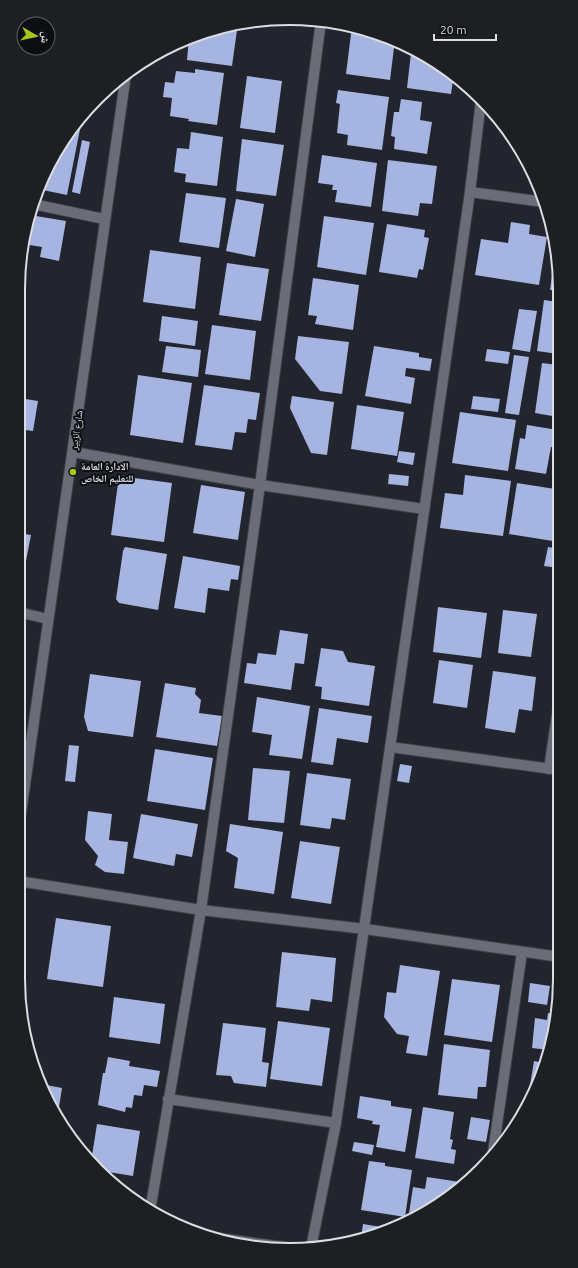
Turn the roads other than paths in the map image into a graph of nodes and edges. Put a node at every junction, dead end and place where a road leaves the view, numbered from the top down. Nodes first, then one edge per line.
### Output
1 (320, 27) edge
2 (125, 83) edge
3 (480, 107) edge
4 (470, 192) junction
5 (538, 201) edge
6 (39, 205) edge
7 (104, 219) junction
8 (73, 452) junction
9 (260, 485) junction
10 (424, 509) junction
11 (25, 613) edge
12 (48, 618) junction
13 (390, 747) junction
14 (553, 769) edge
15 (25, 784) edge
16 (25, 882) edge
17 (201, 910) junction
18 (365, 929) junction
19 (522, 952) junction
20 (553, 956) edge
21 (168, 1099) junction
22 (336, 1123) junction
23 (494, 1145) edge
24 (151, 1204) edge
25 (311, 1242) edge

1 - 9 street
2 - 7 street, شارع الزبير
3 - 4 street
4 - 5 street
4 - 10 street
6 - 7 street
7 - 8 street, شارع الزبير
8 - 9 street
8 - 12 street, شارع الزبير
9 - 10 street
9 - 17 street
10 - 13 street
11 - 12 street
12 - 15 street, شارع الزبير
13 - 14 street
13 - 18 street
16 - 17 street
17 - 18 street
17 - 21 street
18 - 19 street
18 - 22 street
19 - 20 street
19 - 23 street
21 - 22 street
21 - 24 street
22 - 25 street

